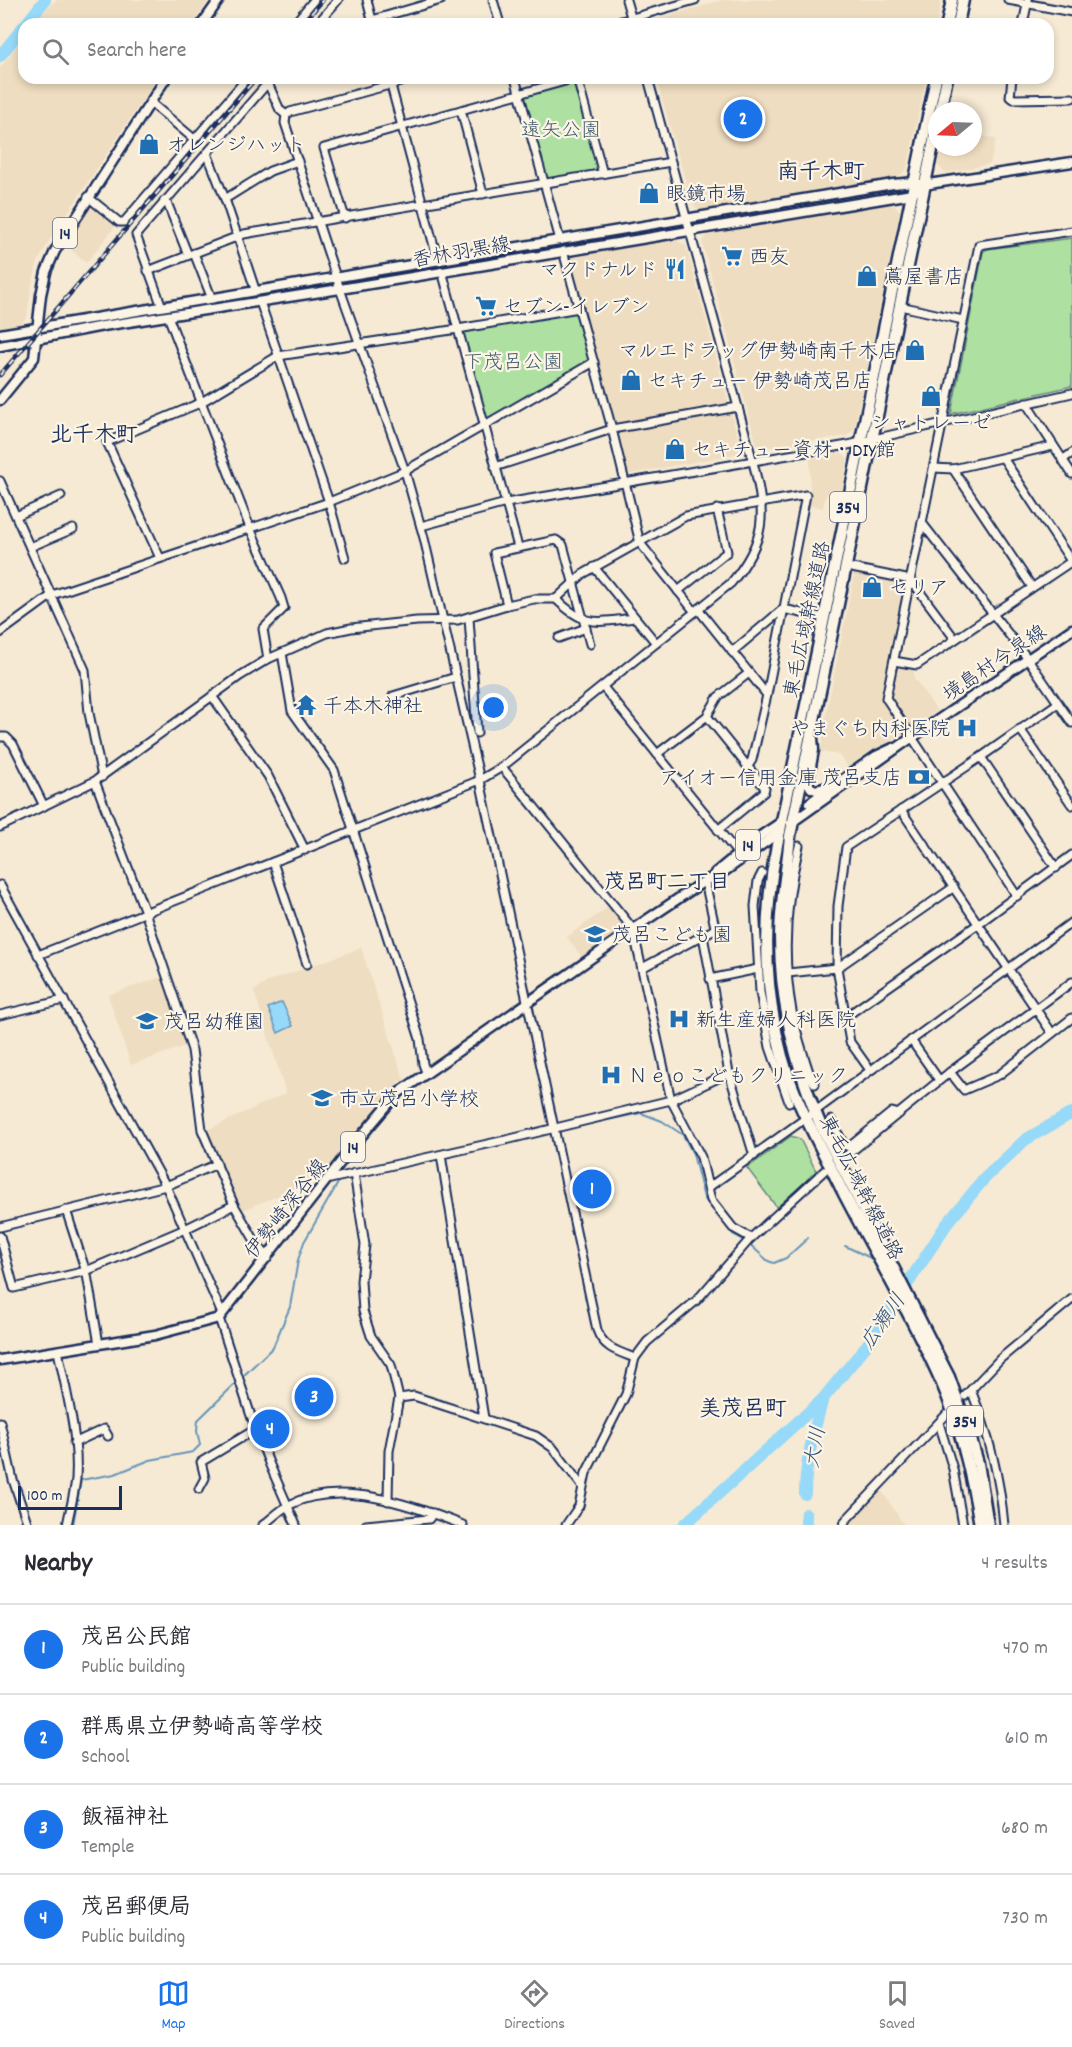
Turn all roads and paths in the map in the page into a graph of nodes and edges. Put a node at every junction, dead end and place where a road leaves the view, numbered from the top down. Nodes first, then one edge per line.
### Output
1 (219, 0) edge
2 (314, 0) edge
3 (338, 0) edge
4 (367, 0) edge
5 (441, 0) edge
6 (493, 0) edge
7 (626, 0) edge
8 (695, 0) edge
9 (952, 0) edge
10 (963, 0) edge
11 (1008, 0) edge
12 (430, 1) edge
13 (1027, 2) edge
14 (1072, 12) edge
15 (209, 18) edge
16 (299, 18) edge
17 (325, 18) edge
18 (372, 18) edge
19 (384, 18) edge
20 (498, 18) edge
21 (631, 18) edge
22 (641, 18) edge
23 (948, 18) edge
24 (959, 18) edge
25 (1024, 18) edge
26 (162, 84) edge
27 (242, 84) edge
28 (264, 84) edge
29 (270, 84) edge
30 (380, 84) edge
31 (391, 84) edge
32 (517, 84) edge
33 (554, 84) edge
34 (579, 84) edge
35 (650, 84) edge
36 (935, 84) edge
37 (946, 84) edge
38 (1011, 84) edge
39 (519, 93) junction
40 (1072, 98) edge
41 (150, 102) junction
42 (942, 102) edge
43 (461, 110) junction
44 (286, 116) junction
45 (402, 126) junction
46 (194, 139) junction
47 (207, 153) junction
48 (928, 156) edge
49 (297, 161) junction
50 (671, 162) junction
51 (1072, 162) edge
52 (603, 174) junction
53 (544, 184) junction
54 (920, 184) junction
55 (483, 194) junction
56 (912, 194) junction
57 (88, 197) junction
58 (225, 199) junction
59 (165, 201) junction
60 (423, 205) junction
61 (345, 218) junction
62 (687, 219) junction
63 (319, 222) junction
64 (690, 230) junction
65 (1072, 231) edge
66 (237, 236) junction
67 (560, 240) junction
68 (563, 251) junction
69 (191, 254) junction
70 (438, 261) junction
71 (148, 271) junction
72 (442, 271) junction
73 (336, 277) junction
74 (340, 289) junction
75 (256, 292) junction
76 (212, 299) junction
77 (260, 302) junction
78 (900, 306) junction
79 (162, 307) junction
80 (579, 308) junction
81 (168, 316) junction
82 (963, 320) junction
83 (38, 327) junction
84 (458, 330) junction
85 (0, 334) edge
86 (37, 339) junction
87 (360, 345) junction
88 (0, 346) edge
89 (278, 356) junction
90 (594, 362) junction
91 (1072, 393) edge
92 (0, 400) edge
93 (201, 403) junction
94 (1026, 403) junction
95 (738, 407) junction
96 (942, 423) junction
97 (484, 426) junction
98 (612, 429) junction
99 (873, 439) junction
100 (861, 442) junction
101 (1053, 446) junction
102 (1072, 453) edge
103 (1003, 458) junction
104 (1062, 460) junction
105 (753, 462) junction
106 (495, 467) junction
107 (934, 468) junction
108 (952, 469) junction
109 (405, 471) junction
110 (1072, 474) edge
111 (626, 481) junction
112 (1, 485) edge
113 (61, 496) dead end
114 (762, 501) junction
115 (329, 502) junction
116 (506, 503) junction
117 (717, 510) junction
118 (16, 516) junction
119 (922, 523) junction
120 (421, 526) junction
121 (250, 528) junction
122 (73, 529) dead end
123 (640, 543) junction
124 (30, 547) junction
125 (518, 547) junction
126 (160, 558) junction
127 (345, 558) dead end
128 (1072, 561) edge
129 (594, 567) junction
130 (847, 567) junction
131 (911, 580) junction
132 (573, 582) junction
133 (1032, 587) junction
134 (678, 591) junction
135 (52, 595) junction
136 (556, 599) junction
137 (507, 605) junction
138 (783, 609) junction
139 (697, 610) junction
140 (993, 613) junction
141 (469, 618) junction
142 (635, 618) junction
143 (825, 618) junction
144 (444, 621) junction
145 (585, 624) junction
146 (1072, 630) edge
147 (0, 633) edge
148 (559, 638) dead end
149 (955, 639) junction
150 (656, 643) junction
151 (590, 644) dead end
152 (732, 652) junction
153 (282, 653) junction
154 (268, 659) junction
155 (1028, 659) junction
156 (894, 661) junction
157 (749, 673) junction
158 (456, 676) junction
159 (603, 687) junction
160 (767, 695) junction
161 (212, 696) junction
162 (393, 696) dead end
163 (1058, 703) junction
164 (707, 716) junction
165 (1071, 721) edge
166 (813, 729) junction
167 (1020, 729) junction
168 (477, 733) dead end
169 (0, 737) edge
170 (908, 740) junction
171 (657, 754) junction
172 (981, 757) junction
173 (748, 766) junction
174 (502, 767) junction
175 (851, 772) junction
176 (99, 779) junction
177 (480, 780) junction
178 (941, 783) junction
179 (1072, 805) edge
180 (44, 806) junction
181 (902, 810) junction
182 (788, 822) junction
183 (0, 827) edge
184 (354, 830) junction
185 (718, 830) junction
186 (799, 846) dead end
187 (305, 850) junction
188 (738, 854) junction
189 (1072, 855) edge
190 (273, 862) junction
191 (1056, 868) junction
192 (789, 872) junction
193 (762, 873) dead end
194 (703, 882) junction
195 (0, 885) edge
196 (954, 887) junction
197 (1017, 896) junction
198 (145, 912) junction
199 (1072, 922) edge
200 (978, 924) junction
201 (633, 929) junction
202 (767, 929) junction
203 (703, 936) junction
204 (757, 946) junction
205 (38, 955) junction
206 (307, 964) dead end
207 (642, 968) junction
208 (758, 969) junction
209 (837, 969) junction
210 (1008, 970) junction
211 (788, 973) junction
212 (710, 979) junction
213 (1072, 982) edge
214 (64, 1000) junction
215 (527, 1004) junction
216 (1035, 1008) junction
217 (0, 1015) edge
218 (789, 1015) junction
219 (844, 1018) junction
220 (1072, 1018) edge
221 (1052, 1033) junction
222 (911, 1040) junction
223 (777, 1069) junction
224 (870, 1070) junction
225 (426, 1072) junction
226 (950, 1072) junction
227 (729, 1073) junction
228 (939, 1080) junction
229 (790, 1081) junction
230 (815, 1084) dead end
231 (671, 1100) junction
232 (789, 1102) dead end
233 (899, 1114) junction
234 (811, 1115) junction
235 (831, 1120) dead end
236 (553, 1127) junction
237 (441, 1155) junction
238 (754, 1156) junction
239 (846, 1156) dead end
240 (217, 1164) junction
241 (824, 1171) dead end
242 (354, 1173) junction
243 (326, 1180) junction
244 (166, 1186) junction
245 (709, 1187) junction
246 (234, 1205) junction
247 (66, 1210) junction
248 (0, 1227) edge
249 (185, 1229) junction
250 (0, 1236) edge
251 (749, 1241) junction
252 (268, 1258) junction
253 (86, 1270) junction
254 (1072, 1299) edge
255 (221, 1316) junction
256 (919, 1327) junction
257 (99, 1344) junction
258 (58, 1351) junction
259 (635, 1358) junction
260 (0, 1360) edge
261 (971, 1390) junction
262 (964, 1396) dead end
263 (399, 1398) junction
264 (946, 1414) dead end
265 (484, 1418) junction
266 (0, 1422) edge
267 (939, 1423) junction
268 (256, 1429) junction
269 (108, 1436) dead end
270 (74, 1443) junction
271 (3, 1450) edge
272 (582, 1486) junction
273 (199, 1489) dead end
274 (388, 1501) junction
275 (288, 1505) junction
276 (435, 1514) junction
277 (28, 1525) edge
278 (67, 1525) edge
279 (263, 1525) edge
280 (296, 1525) edge
281 (366, 1525) edge
282 (438, 1525) edge
283 (463, 1525) edge
284 (566, 1525) edge
285 (844, 1525) edge
286 (963, 1525) edge
287 (980, 1525) edge
288 (988, 1525) edge
289 (1004, 1525) edge

1 - 15 main road
2 - 16 street
3 - 17 street
4 - 18 street
5 - 12 street
6 - 20 street
7 - 21 street
8 - 22 street
9 - 23 highway
10 - 24 highway
11 - 13 street
12 - 19 street
13 - 14 street
13 - 25 street
26 - 41 main road, 14
27 - 46 street
28 - 47 street
29 - 44 street
30 - 44 street
31 - 45 street
32 - 39 street
33 - 39 street
34 - 52 street
35 - 50 street
36 - 54 highway, 東毛広域幹線道路 / 354
37 - 42 highway
38 - 40 street
39 - 43 street
39 - 53 street
41 - 46 street
41 - 57 main road, 14
43 - 45 street
43 - 55 street
44 - 49 street
45 - 60 street
45 - 61 street
46 - 57 street
47 - 58 street
47 - 59 street
48 - 54 highway, 東毛広域幹線道路 / 354
49 - 58 street
49 - 63 street
50 - 52 street
50 - 62 street
51 - 54 main road, 香林羽黒線
52 - 53 street
53 - 55 street
53 - 67 street
54 - 56 highway, 東毛広域幹線道路 / 354
54 - 62 main road, 香林羽黒線
54 - 78 highway, 東毛広域幹線道路 / 354
55 - 60 street
56 - 64 main road, 香林羽黒線
56 - 100 highway, 東毛広域幹線道路 / 354
57 - 83 main road, 14
58 - 66 street
59 - 69 street
59 - 71 street
60 - 61 street
60 - 70 street
61 - 63 street
62 - 64 street
62 - 67 main road, 香林羽黒線
63 - 66 street
63 - 73 street
64 - 68 main road, 香林羽黒線
64 - 95 street
65 - 82 street
66 - 69 street
66 - 75 street
67 - 70 main road, 香林羽黒線
68 - 72 main road, 香林羽黒線
68 - 80 street
69 - 71 street
69 - 76 street
70 - 73 main road, 香林羽黒線
71 - 79 street
72 - 74 main road, 香林羽黒線
72 - 84 street
73 - 74 street
73 - 75 main road, 香林羽黒線
74 - 77 main road, 香林羽黒線
74 - 87 street
75 - 76 main road, 香林羽黒線
76 - 79 main road, 香林羽黒線
77 - 81 main road, 香林羽黒線
77 - 89 street
78 - 82 street
78 - 99 highway, 東毛広域幹線道路 / 354
79 - 83 main road, 香林羽黒線
80 - 84 street
80 - 90 street
81 - 86 main road, 香林羽黒線
81 - 93 street
82 - 96 street
83 - 85 main road, 香林羽黒線
83 - 86 main road, 14
84 - 87 street
84 - 97 street
86 - 88 main road, 香林羽黒線
86 - 92 main road, 14
87 - 89 street
87 - 109 street
89 - 93 street
89 - 115 street
90 - 97 street
90 - 98 street
91 - 94 street
93 - 121 street
93 - 126 street
94 - 96 street
94 - 101 street
95 - 98 street
95 - 105 street
96 - 99 street
96 - 107 street
97 - 106 street
97 - 109 street
98 - 106 street
98 - 111 street
99 - 100 street
99 - 130 highway, 東毛広域幹線道路 / 354
100 - 105 street
100 - 143 highway, 東毛広域幹線道路 / 354
101 - 103 street
101 - 104 street
102 - 104 street
103 - 108 street
103 - 128 street
104 - 110 street
105 - 111 street
105 - 114 street
106 - 116 street
107 - 108 street
107 - 119 street
108 - 133 street
109 - 115 street
109 - 120 street
111 - 116 street
111 - 123 street
112 - 118 street
113 - 118 street
114 - 117 street
114 - 138 street
114 - 139 street
115 - 121 street
115 - 127 street
116 - 120 street
116 - 125 street
117 - 123 street
117 - 134 street
118 - 124 street
119 - 131 street
119 - 140 street
120 - 144 street
121 - 126 street
121 - 154 street
122 - 124 street
123 - 129 street
123 - 134 street
124 - 135 street
125 - 132 street
125 - 137 street
126 - 135 street
128 - 133 street
129 - 132 street
129 - 142 street
130 - 131 street
130 - 166 highway, 東毛広域幹線道路 / 354
131 - 149 street
131 - 156 street
132 - 136 street
132 - 145 street
133 - 140 street
134 - 139 street
135 - 147 street
135 - 176 street
136 - 137 street
136 - 145 street
137 - 141 street
138 - 143 street
138 - 152 street
138 - 160 street
139 - 150 street
139 - 152 street
140 - 149 street
140 - 155 street
141 - 144 street
141 - 168 street
142 - 145 street
142 - 150 street
143 - 182 highway, 東毛広域幹線道路 / 354
144 - 153 street
144 - 158 street
145 - 148 street
145 - 151 street
146 - 155 main road, 境島村今泉線
149 - 156 street
150 - 159 street
152 - 157 street
153 - 154 street
153 - 184 street
154 - 161 street
155 - 163 street
155 - 170 main road, 境島村今泉線
156 - 170 street
157 - 160 street
157 - 164 street
158 - 162 street
158 - 177 street
159 - 171 street
159 - 174 street
160 - 173 street
161 - 176 street
161 - 187 street
163 - 165 street
163 - 167 street
164 - 171 street
164 - 173 street
166 - 175 main road
166 - 182 highway, 東毛広域幹線道路 / 354
167 - 172 street
167 - 179 street
169 - 180 street
170 - 175 main road, 境島村今泉線
170 - 178 street
170 - 182 main road, 境島村今泉線
171 - 185 street
172 - 178 street
172 - 191 street
173 - 185 street
174 - 177 street
174 - 201 street
175 - 182 main road, 境島村今泉線
176 - 180 street
176 - 198 street
177 - 184 street
177 - 215 street
178 - 181 street
178 - 197 street
180 - 183 street
181 - 196 street
181 - 209 street
182 - 188 main road, 伊勢崎深谷線 / 14
182 - 192 highway, 東毛広域幹線道路 / 354
182 - 194 main road, 伊勢崎深谷線 / 14
182 - 202 highway, 東毛広域幹線道路 / 354
184 - 187 street
184 - 225 street
185 - 188 street
186 - 192 street
187 - 190 street
188 - 194 main road, 伊勢崎深谷線 / 14
189 - 191 street
190 - 198 street
190 - 206 street
191 - 197 street
192 - 211 street
192 - 218 highway, 東毛広域幹線道路 / 354
193 - 204 street
194 - 201 main road, 伊勢崎深谷線 / 14
194 - 203 street
195 - 205 street
196 - 200 street
196 - 209 street
197 - 200 street
198 - 205 street
198 - 240 street
199 - 210 street
200 - 210 street
200 - 219 street
201 - 207 street
201 - 215 main road, 伊勢崎深谷線 / 14
202 - 204 street
202 - 229 highway, 東毛広域幹線道路 / 354
203 - 207 street
203 - 212 street
204 - 208 street
205 - 214 street
207 - 231 street
208 - 212 street
208 - 223 street
209 - 211 street
209 - 219 street
210 - 216 street
210 - 222 street
211 - 218 street
212 - 227 street
213 - 216 street
214 - 217 street
214 - 244 street
215 - 225 main road, 伊勢崎深谷線 / 14
215 - 236 street
216 - 221 street
216 - 226 street
218 - 230 street
218 - 234 highway, 東毛広域幹線道路 / 354
219 - 224 street
220 - 221 street
221 - 226 street
222 - 224 street
222 - 228 street
223 - 229 street
223 - 232 street
224 - 234 street
225 - 243 main road, 伊勢崎深谷線 / 14
226 - 228 street
227 - 231 street
227 - 238 street
228 - 233 street
229 - 234 highway, 東毛広域幹線道路 / 354
231 - 236 street
231 - 245 street
233 - 235 street
233 - 239 street
234 - 238 street
234 - 256 highway, 東毛広域幹線道路 / 354
234 - 256 highway, 東毛広域幹線道路 / 354
236 - 237 street
236 - 259 street
237 - 242 street
237 - 265 street
238 - 245 street
240 - 244 street
240 - 246 street
241 - 251 street
242 - 243 street
242 - 263 street
243 - 252 main road, 伊勢崎深谷線 / 14
244 - 247 street
244 - 249 street
245 - 251 street
246 - 249 street
246 - 252 street
247 - 248 street
247 - 253 street
249 - 253 street
249 - 255 street
250 - 253 street
251 - 259 street
252 - 255 main road, 伊勢崎深谷線 / 14
253 - 257 street
254 - 261 street
255 - 257 main road
255 - 268 street
256 - 287 highway, 東毛広域幹線道路 / 354
256 - 288 highway, 東毛広域幹線道路 / 354
257 - 258 main road
258 - 260 main road
258 - 270 street
259 - 272 street
261 - 262 street
261 - 289 street
263 - 265 street
263 - 274 street
264 - 267 street
265 - 272 street
266 - 271 street
267 - 285 street
267 - 286 street
268 - 273 street
268 - 275 street
269 - 270 street
270 - 278 street
271 - 277 street
272 - 284 street
274 - 275 street
274 - 276 street
275 - 279 street
275 - 280 street
276 - 281 street
276 - 282 street
276 - 283 street

